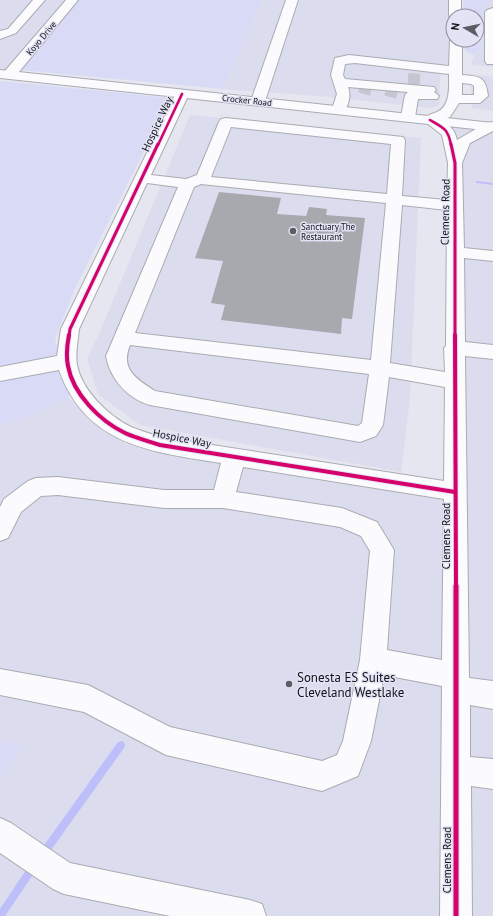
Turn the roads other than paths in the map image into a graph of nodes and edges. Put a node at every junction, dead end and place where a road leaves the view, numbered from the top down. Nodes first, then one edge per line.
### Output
1 (39, 0) edge
2 (72, 0) edge
3 (292, 0) edge
4 (493, 11) edge
5 (492, 33) edge
6 (0, 35) edge
7 (456, 48) edge
8 (456, 58) junction
9 (492, 61) edge
10 (4, 75) edge
11 (456, 75) junction
12 (429, 80) junction
13 (340, 82) junction
14 (388, 89) junction
15 (182, 94) junction
16 (455, 98) junction
17 (258, 101) junction
18 (339, 109) junction
19 (408, 117) junction
20 (430, 120) junction
21 (492, 127) edge
22 (455, 163) junction
23 (142, 178) junction
24 (195, 181) junction
25 (394, 199) junction
26 (455, 206) junction
27 (454, 252) junction
28 (493, 256) edge
29 (123, 338) junction
30 (454, 348) junction
31 (493, 352) edge
32 (68, 361) junction
33 (380, 368) junction
34 (0, 374) edge
35 (454, 381) junction
36 (234, 457) junction
37 (455, 492) junction
38 (223, 499) junction
39 (0, 531) edge
40 (373, 660) junction
41 (0, 682) edge
42 (455, 682) junction
43 (493, 695) edge
44 (456, 770) junction
45 (493, 774) edge
46 (0, 834) edge
47 (250, 916) edge
48 (456, 916) edge

1 - 6 street
2 - 10 street, Koyo Drive
3 - 17 street
4 - 5 street
5 - 9 street
7 - 8 street
8 - 9 street
8 - 11 street
10 - 15 street, Crocker Road
11 - 12 street
11 - 16 street
11 - 16 street
12 - 14 street
12 - 14 street
12 - 16 street
13 - 14 street
13 - 14 street
13 - 14 street
14 - 18 street
14 - 19 street
15 - 17 street, Crocker Road
15 - 23 street, Hospice Way
16 - 20 street
16 - 21 street
17 - 18 street, Crocker Road
18 - 19 street, Crocker Road
19 - 20 street, Crocker Road
20 - 21 street, Crocker Road
20 - 22 street, Clemens Road
21 - 22 street, Clemens Road
22 - 26 street, Clemens Road
23 - 24 street
23 - 32 street, Hospice Way
24 - 25 street
24 - 25 street
24 - 29 street
25 - 26 street
25 - 33 street
26 - 27 street, Clemens Road
27 - 28 street
27 - 30 street, Clemens Road
29 - 33 street
29 - 33 street
30 - 31 street
30 - 35 street, Clemens Road
32 - 34 street
32 - 36 street, Hospice Way
33 - 35 street
35 - 37 street, Clemens Road
36 - 37 street, Hospice Way
36 - 38 street
37 - 42 street, Clemens Road
38 - 39 street
38 - 40 street
40 - 41 street
40 - 42 street
42 - 43 street
42 - 44 street, Clemens Road
44 - 45 street
44 - 48 street, Clemens Road
46 - 47 street

